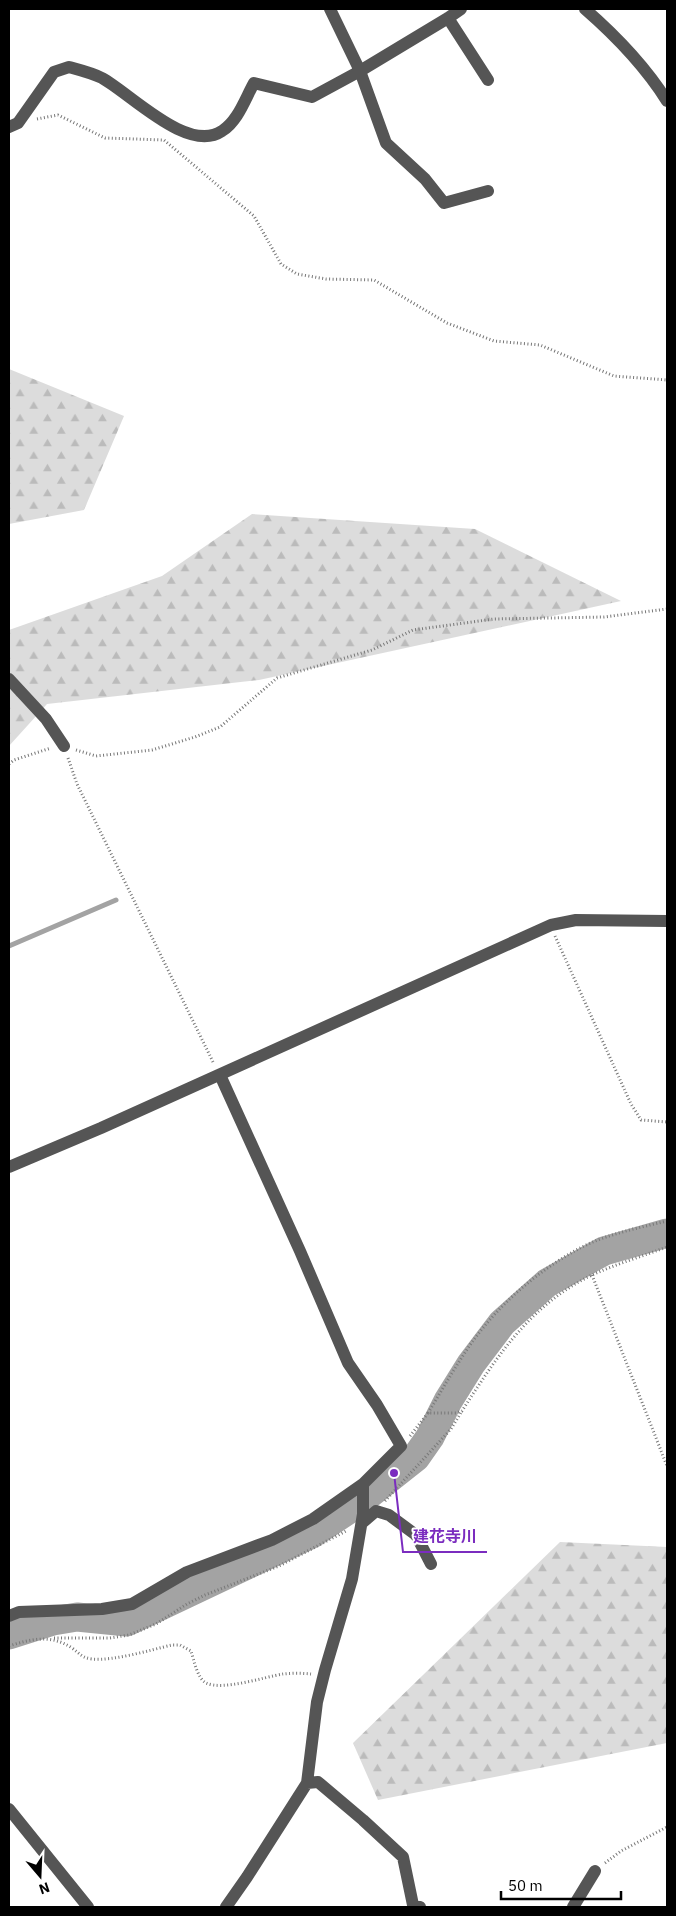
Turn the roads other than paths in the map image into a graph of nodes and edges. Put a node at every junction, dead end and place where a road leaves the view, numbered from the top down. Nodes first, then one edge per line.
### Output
1 (330, 9) edge
2 (461, 9) edge
3 (585, 9) edge
4 (448, 18) junction
5 (360, 71) junction
6 (488, 80) dead end
7 (667, 101) edge
8 (13, 125) edge
9 (488, 191) dead end
10 (9, 679) edge
11 (64, 746) road end
12 (667, 921) edge
13 (220, 1075) junction
14 (9, 1168) edge
15 (363, 1488) junction
16 (362, 1519) junction
17 (431, 1564) dead end
18 (9, 1616) edge
19 (308, 1783) junction
20 (9, 1809) edge
21 (595, 1871) road end
22 (88, 1907) edge
23 (226, 1907) edge
24 (420, 1907) edge
25 (573, 1907) edge

1 - 5 street
2 - 4 street
3 - 7 street
4 - 5 street
4 - 6 street
5 - 8 street
5 - 9 street
10 - 11 street
12 - 13 street
13 - 14 street
13 - 15 street
15 - 16 street
15 - 18 street
16 - 17 street
16 - 19 street
19 - 23 street
19 - 24 street
20 - 22 street
21 - 25 street

